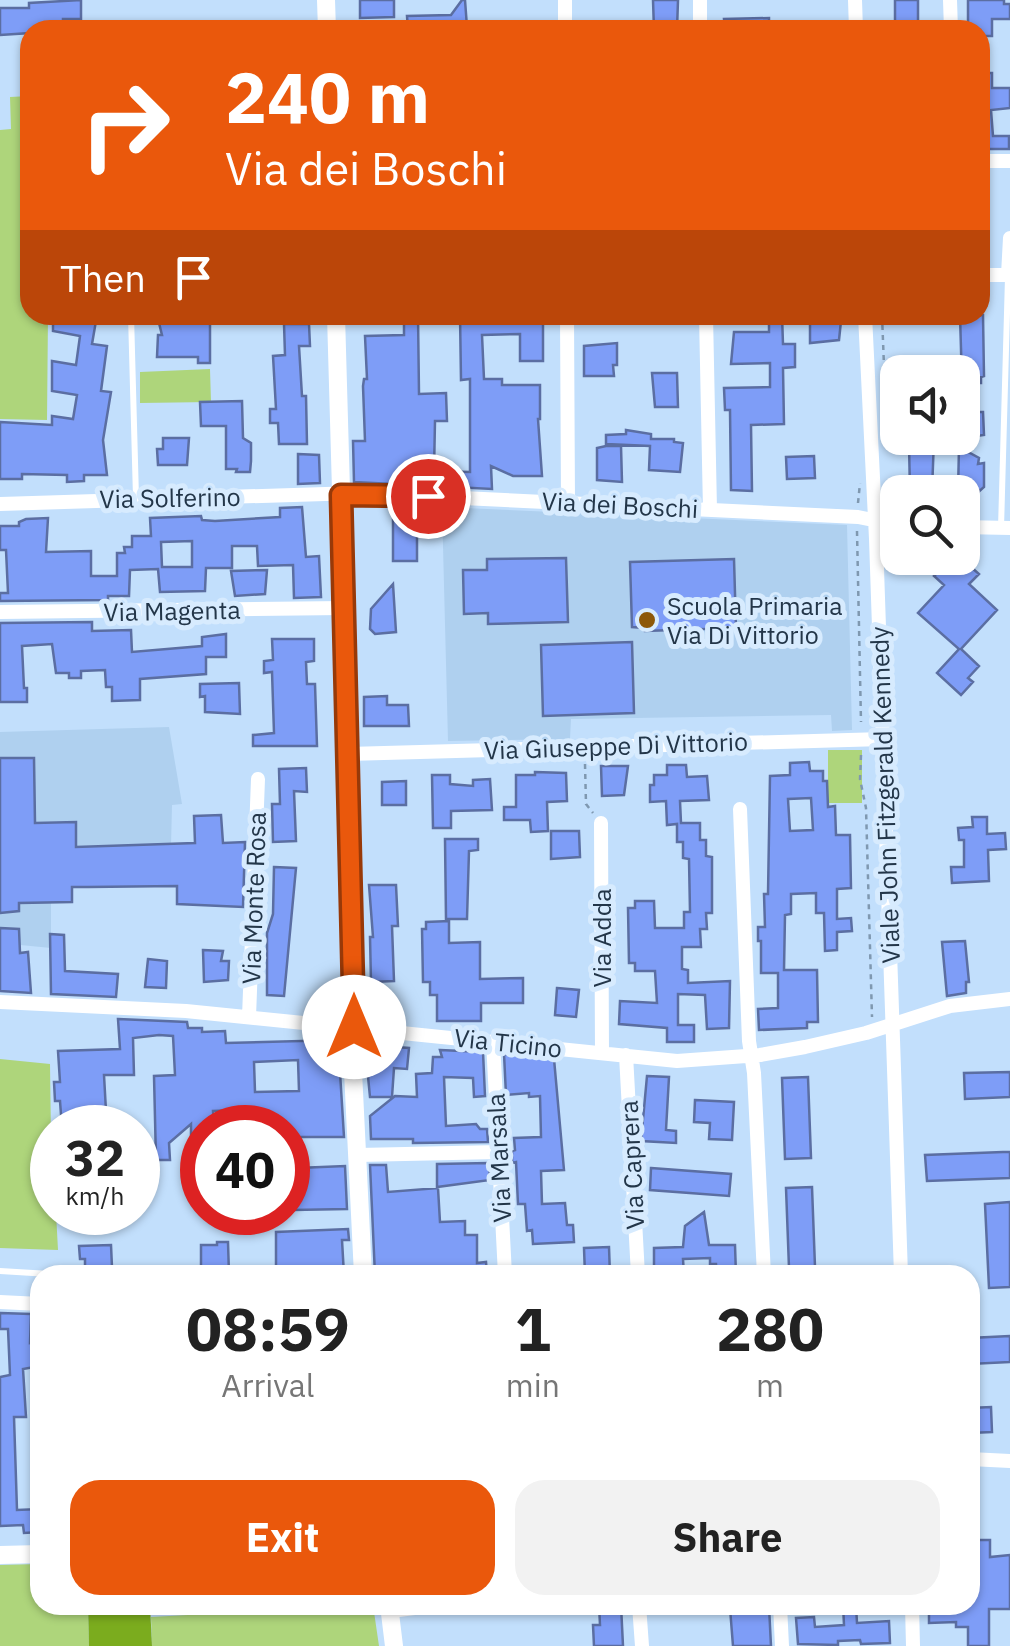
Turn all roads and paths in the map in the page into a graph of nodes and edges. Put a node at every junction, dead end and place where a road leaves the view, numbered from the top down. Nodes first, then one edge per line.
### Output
1 (1010, 238) edge
2 (1008, 275) edge
3 (132, 325) edge
4 (336, 325) edge
5 (566, 325) edge
6 (706, 325) edge
7 (865, 325) edge
8 (341, 495) junction
9 (136, 498) junction
10 (568, 503) junction
11 (0, 504) edge
12 (710, 510) junction
13 (875, 520) junction
14 (880, 521) edge
15 (980, 527) edge
16 (1006, 528) edge
17 (344, 608) junction
18 (0, 612) edge
19 (883, 739) junction
20 (585, 747) junction
21 (348, 754) junction
22 (258, 779) dead end
23 (740, 809) dead end
24 (601, 823) joint
25 (1010, 999) edge
26 (0, 1002) edge
27 (249, 1017) junction
28 (893, 1025) junction
29 (354, 1027) junction
30 (493, 1041) junction
31 (602, 1053) junction
32 (626, 1055) junction
33 (751, 1056) junction
34 (499, 1152) junction
35 (358, 1155) junction
36 (363, 1265) edge
37 (505, 1265) edge
38 (637, 1265) edge
39 (763, 1265) edge
40 (901, 1265) edge
41 (0, 1271) edge
42 (30, 1273) edge
43 (0, 1302) edge
44 (30, 1304) edge
45 (980, 1460) edge
46 (1010, 1461) edge
47 (30, 1554) edge
48 (0, 1555) edge
49 (391, 1615) edge
50 (639, 1615) edge
51 (780, 1615) edge
52 (912, 1615) edge
53 (394, 1646) edge
54 (642, 1646) edge
55 (782, 1646) edge
56 (914, 1646) edge

1 - 2 street
2 - 16 lane
3 - 9 lane
4 - 8 street
5 - 10 street
6 - 12 street
7 - 13 street, Viale John Fitzgerald Kennedy
8 - 9 street, Via Solferino
8 - 10 street, Via dei Boschi
8 - 17 street
9 - 11 street, Via Solferino
10 - 12 street, Via dei Boschi
12 - 13 street, Via dei Boschi
13 - 14 street, Via dei Boschi
13 - 19 street, Viale John Fitzgerald Kennedy
15 - 16 street
17 - 18 street, Via Magenta
17 - 21 street
19 - 20 street, Via Giuseppe Di Vittorio
19 - 28 street, Viale John Fitzgerald Kennedy
20 - 21 street, Via Giuseppe Di Vittorio
20 - 24 path
21 - 29 street
22 - 27 street, Via Monte Rosa
23 - 33 street
24 - 31 street, Via Adda
25 - 28 street, Via Ticino
26 - 27 street, Via Ticino
27 - 29 street, Via Ticino
28 - 33 street, Via Ticino
28 - 40 street, Viale John Fitzgerald Kennedy
29 - 30 street, Via Ticino
29 - 35 street
30 - 31 street, Via Ticino
30 - 34 street, Via Marsala
31 - 32 street, Via Ticino
32 - 33 street, Via Ticino
32 - 38 street, Via Caprera
33 - 39 street
34 - 35 street
34 - 37 street, Via Marsala
35 - 36 street
41 - 42 lane
43 - 44 street
45 - 46 street
47 - 48 street
49 - 53 street
50 - 54 street
51 - 55 street
52 - 56 street

